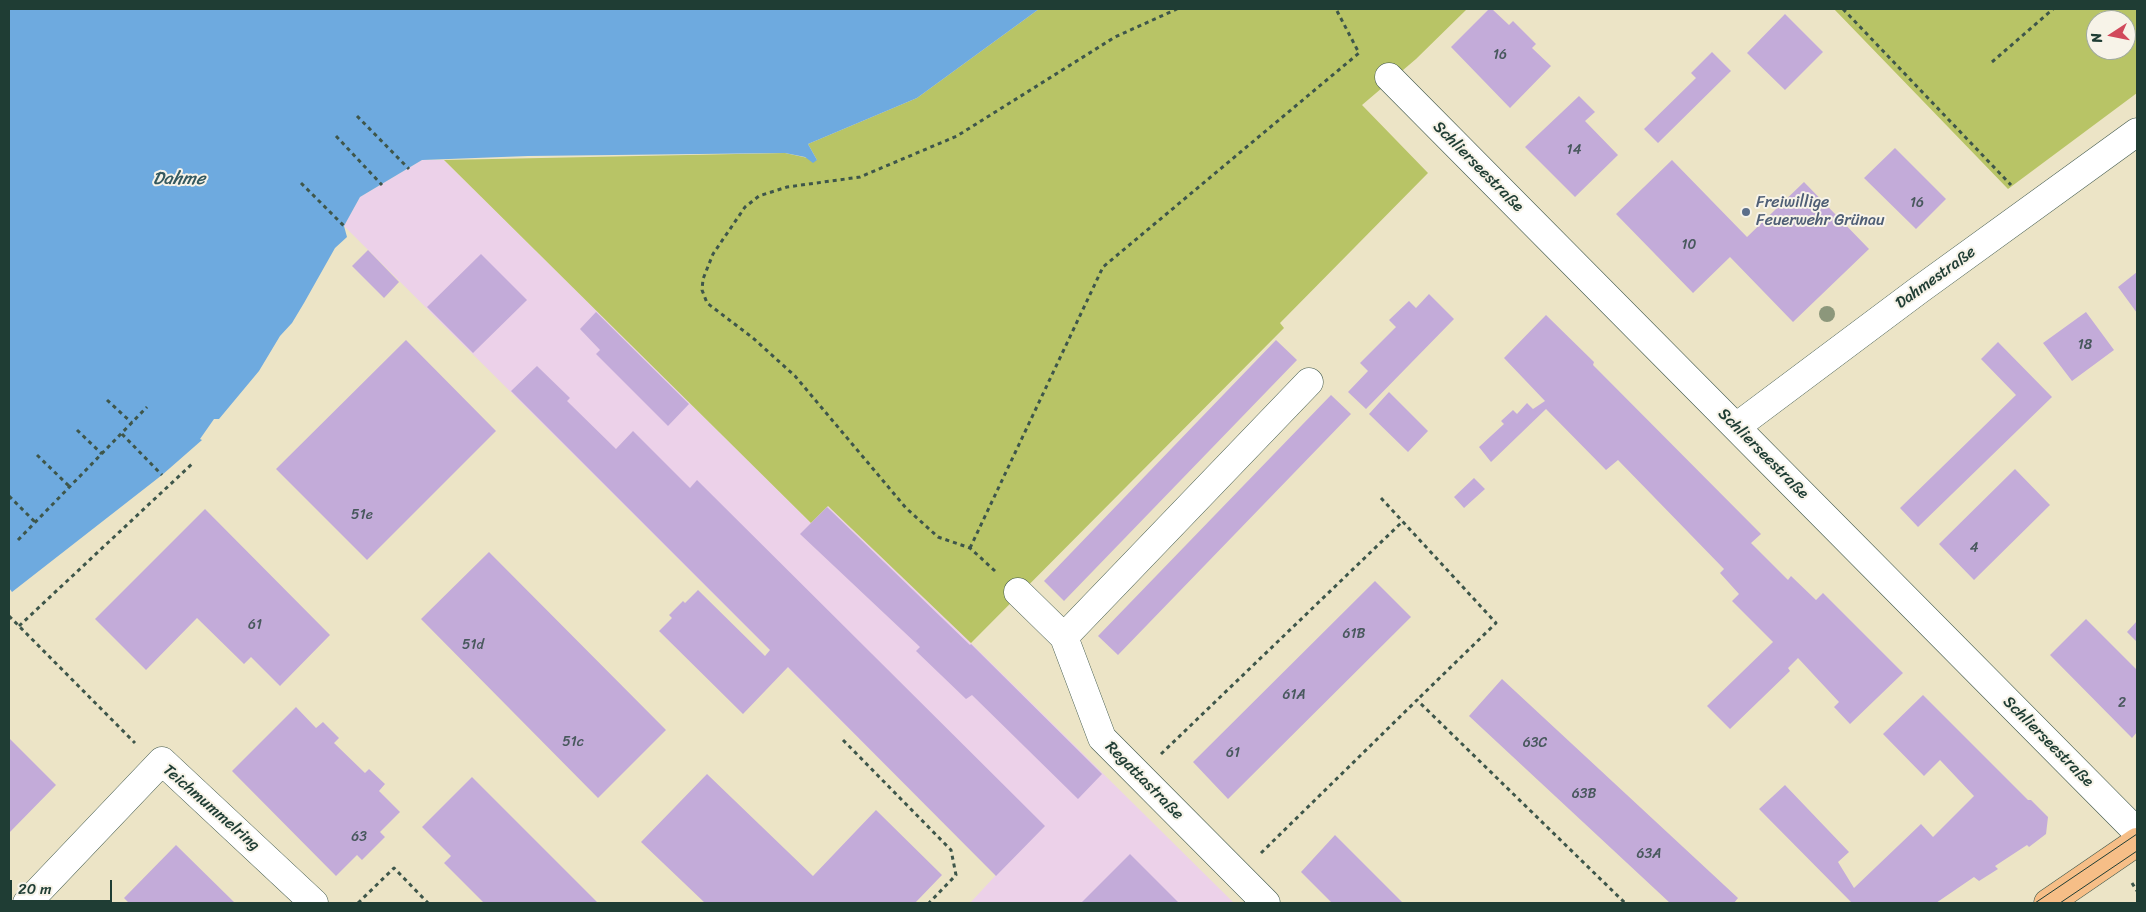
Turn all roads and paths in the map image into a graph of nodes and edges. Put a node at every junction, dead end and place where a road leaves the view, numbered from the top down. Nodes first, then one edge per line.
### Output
1 (1177, 9) edge
2 (1336, 9) edge
3 (1843, 9) edge
4 (2053, 9) edge
5 (1992, 62) dead end
6 (1389, 77) dead end
7 (357, 116) dead end
8 (2137, 132) edge
9 (336, 136) dead end
10 (409, 169) dead end
11 (301, 183) dead end
12 (382, 185) dead end
13 (2017, 191) dead end
14 (344, 226) dead end
15 (1309, 382) dead end
16 (107, 400) dead end
17 (147, 407) dead end
18 (132, 423) junction
19 (1736, 427) junction
20 (77, 430) dead end
21 (122, 434) junction
22 (102, 454) junction
23 (37, 455) dead end
24 (193, 463) dead end
25 (162, 475) dead end
26 (70, 487) junction
27 (9, 496) edge
28 (1381, 498) dead end
29 (36, 522) junction
30 (1402, 522) junction
31 (18, 540) dead end
32 (970, 548) junction
33 (1018, 592) joint
34 (9, 616) edge
35 (19, 626) junction
36 (1064, 636) junction
37 (1417, 700) junction
38 (843, 740) dead end
39 (1160, 756) dead end
40 (162, 761) junction
41 (2137, 832) edge
42 (2137, 842) edge
43 (1259, 855) dead end
44 (27, 903) edge
45 (314, 903) edge
46 (358, 903) edge
47 (428, 903) edge
48 (929, 903) edge
49 (1266, 903) edge
50 (1625, 903) edge
51 (2048, 903) edge

1 - 32 path
2 - 32 path
3 - 13 path
4 - 5 path
6 - 19 street, Schlierseestraße
7 - 10 path
8 - 19 street, Dahmestraße
9 - 12 path
11 - 14 path
15 - 36 street
16 - 18 path
17 - 18 path
18 - 21 path
19 - 41 street, Schlierseestraße
20 - 22 path
21 - 22 path
21 - 25 path
22 - 26 path
23 - 26 path
24 - 35 path
26 - 29 path
27 - 29 path
28 - 30 path
29 - 31 path
30 - 37 path
30 - 39 path
32 - 33 path
33 - 36 street, Regattastraße
34 - 35 path
35 - 40 path
36 - 49 street, Regattastraße
37 - 43 path
37 - 50 path
38 - 48 path
40 - 44 street, Teichmummelring
40 - 45 street, Teichmummelring
42 - 51 main road
46 - 47 path

